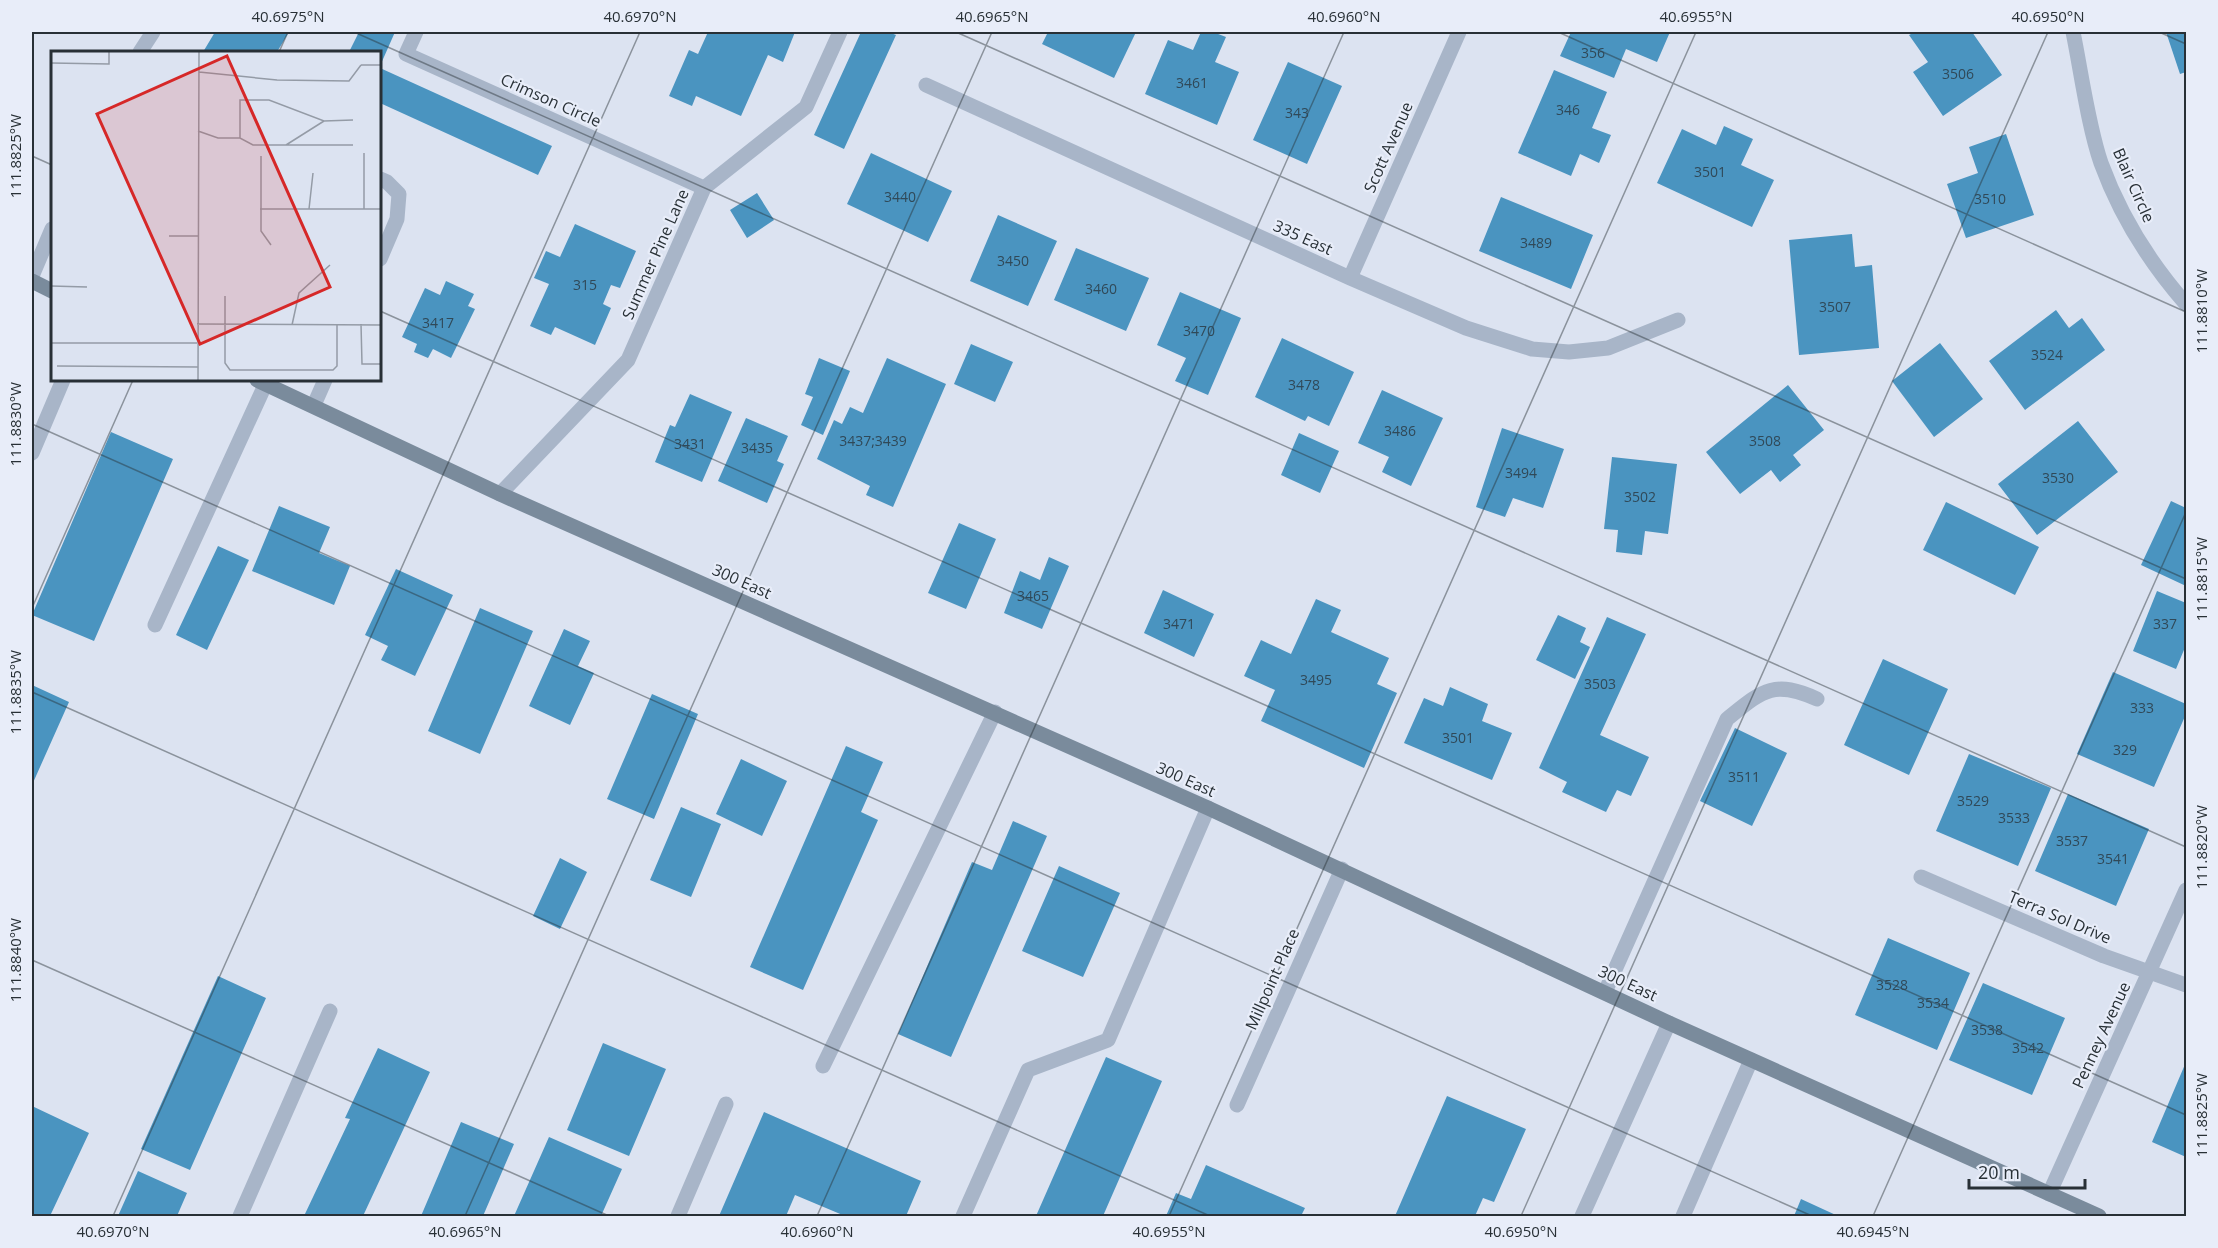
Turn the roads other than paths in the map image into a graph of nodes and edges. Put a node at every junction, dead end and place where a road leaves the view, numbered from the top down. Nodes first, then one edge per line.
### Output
1 (153, 32) edge
2 (416, 32) edge
3 (840, 32) edge
4 (1459, 32) edge
5 (2073, 32) edge
6 (141, 51) edge
7 (926, 85) dead end
8 (381, 179) edge
9 (704, 188) junction
10 (51, 231) edge
11 (381, 257) edge
12 (32, 276) edge
13 (1350, 278) junction
14 (32, 281) edge
15 (51, 290) edge
16 (2187, 304) edge
17 (1678, 320) dead end
18 (63, 381) edge
19 (261, 381) edge
20 (325, 381) edge
21 (314, 405) junction
22 (32, 453) edge
23 (500, 494) junction
24 (155, 625) dead end
25 (1817, 699) dead end
26 (995, 712) junction
27 (1208, 808) junction
28 (1342, 869) junction
29 (1921, 877) dead end
30 (2187, 890) edge
31 (2150, 972) junction
32 (2187, 985) edge
33 (1605, 992) junction
34 (330, 1011) dead end
35 (1669, 1023) junction
36 (1751, 1060) junction
37 (823, 1066) dead end
38 (726, 1104) dead end
39 (1237, 1105) dead end
40 (2049, 1194) junction
41 (240, 1216) edge
42 (678, 1216) edge
43 (963, 1216) edge
44 (1582, 1216) edge
45 (1683, 1216) edge
46 (2099, 1216) edge

1 - 6 street
2 - 9 street, Crimson Circle
3 - 9 street, Summer Pine Lane
4 - 13 street, Scott Avenue
5 - 16 street, Blair Circle
7 - 13 street, 335 East
8 - 11 street
9 - 23 street, Summer Pine Lane
10 - 12 street
13 - 17 street, 335 East
14 - 15 street
18 - 22 street
19 - 21 street, 300 East
19 - 24 street
20 - 21 street
21 - 23 street, 300 East
23 - 26 street, 300 East
25 - 33 street
26 - 27 street, 300 East
26 - 37 street
27 - 28 street, 300 East
27 - 43 street
28 - 33 street, 300 East
28 - 39 street, Millpoint Place
29 - 31 street, Terra Sol Drive
30 - 31 street, Penney Avenue
31 - 32 street, Terra Sol Drive
31 - 40 street, Penney Avenue
33 - 35 street, 300 East
34 - 41 street
35 - 36 street, 300 East
35 - 44 street
36 - 40 street, 300 East
36 - 45 street
38 - 42 street
40 - 46 street, 300 East

